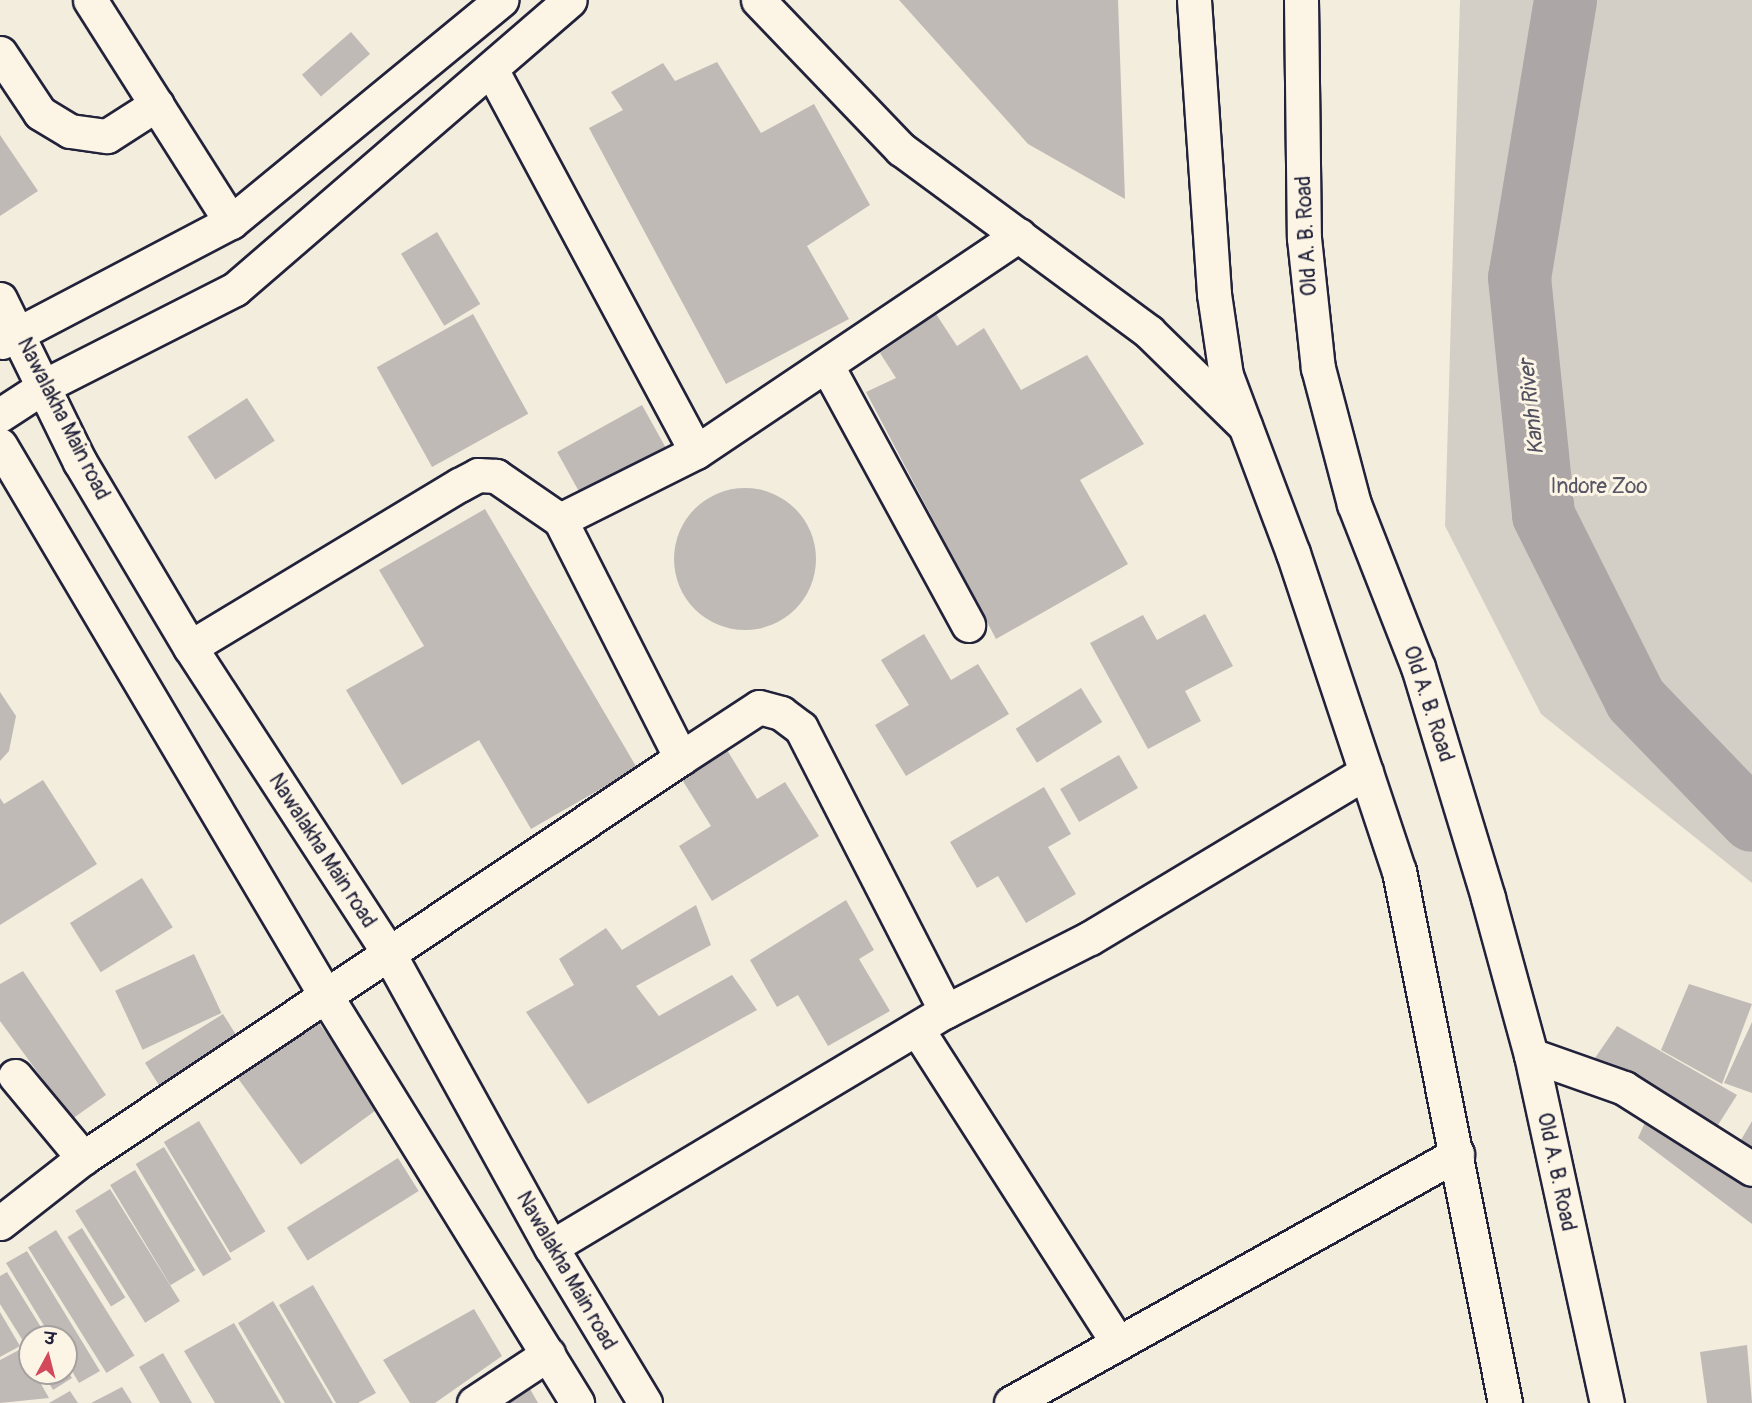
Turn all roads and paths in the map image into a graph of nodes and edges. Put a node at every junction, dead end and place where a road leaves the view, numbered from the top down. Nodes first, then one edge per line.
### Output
1 (90, 0) edge
2 (501, 0) edge
3 (570, 0) edge
4 (758, 0) edge
5 (1194, 0) edge
6 (1301, 0) edge
7 (0, 53) edge
8 (491, 69) junction
9 (158, 104) junction
10 (231, 222) junction
11 (1019, 235) junction
12 (0, 299) edge
13 (9, 336) edge
14 (827, 366) junction
15 (46, 385) junction
16 (0, 415) edge
17 (1245, 426) junction
18 (0, 445) edge
19 (696, 452) junction
20 (560, 520) junction
21 (968, 625) dead end
22 (190, 647) junction
23 (681, 758) junction
24 (1366, 772) junction
25 (389, 954) junction
26 (326, 996) junction
27 (946, 1011) junction
28 (918, 1029) junction
29 (1531, 1054) junction
30 (15, 1076) dead end
31 (1457, 1154) junction
32 (83, 1158) junction
33 (1752, 1169) edge
34 (0, 1223) edge
35 (550, 1247) junction
36 (1118, 1343) junction
37 (548, 1354) junction
38 (474, 1403) edge
39 (577, 1403) edge
40 (645, 1403) edge
41 (1011, 1403) edge
42 (1505, 1403) edge
43 (1607, 1403) edge

1 - 9 main road
2 - 10 main road
3 - 8 main road
4 - 11 main road
5 - 17 main road
6 - 29 main road, Old A. B. Road
7 - 9 main road
8 - 15 main road
8 - 19 main road
9 - 10 main road
10 - 13 main road
11 - 14 main road
11 - 17 main road
12 - 13 main road, Nawalakha Main road
13 - 15 main road, Nawalakha Main road
14 - 19 main road
14 - 21 main road
15 - 16 main road
15 - 22 main road, Nawalakha Main road
17 - 24 main road
18 - 26 main road
19 - 20 main road
20 - 22 main road
20 - 23 main road
22 - 25 main road, Nawalakha Main road
23 - 25 main road
23 - 27 main road
24 - 27 main road
24 - 31 main road
25 - 26 main road
25 - 35 main road, Nawalakha Main road
26 - 32 main road
26 - 37 main road
27 - 28 main road
28 - 35 main road
28 - 36 main road
29 - 33 main road
29 - 43 main road, Old A. B. Road
30 - 32 main road
31 - 36 main road
31 - 42 main road
32 - 34 main road
35 - 40 main road, Nawalakha Main road
36 - 41 main road
37 - 38 main road
37 - 39 main road

